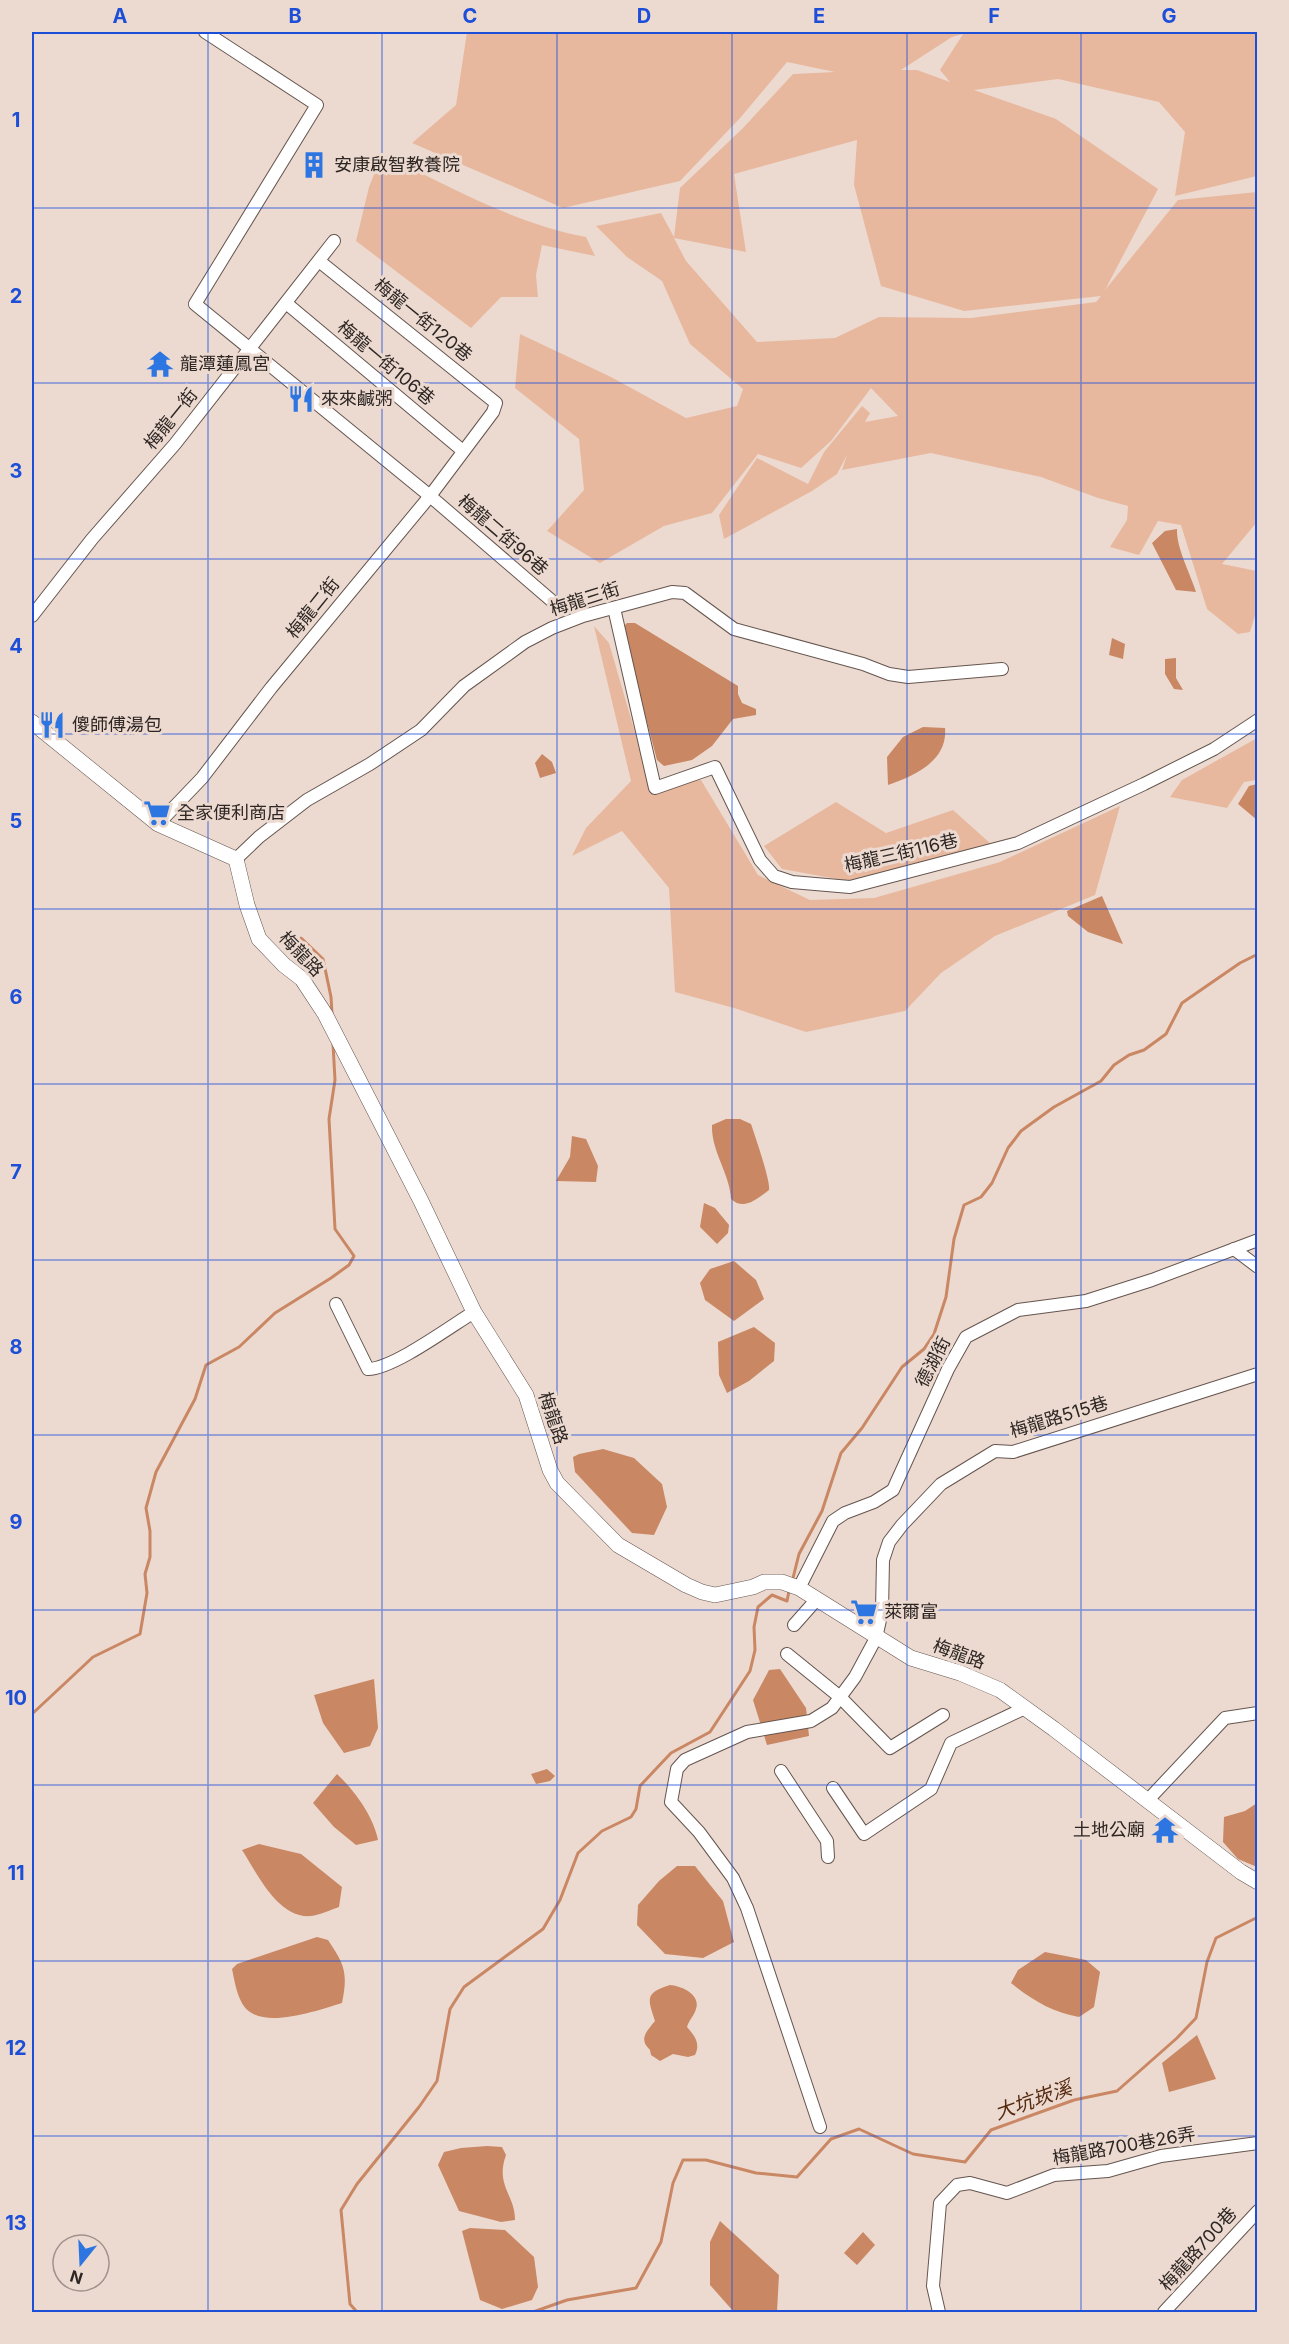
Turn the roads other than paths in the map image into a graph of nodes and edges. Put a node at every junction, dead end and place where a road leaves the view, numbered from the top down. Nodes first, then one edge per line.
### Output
1 (205, 32) edge
2 (334, 241) dead end
3 (319, 261) junction
4 (286, 303) junction
5 (250, 350) junction
6 (493, 412) joint
7 (463, 451) junction
8 (430, 496) junction
9 (552, 601) dead end
10 (614, 608) junction
11 (32, 616) edge
12 (1002, 669) dead end
13 (1257, 720) edge
14 (32, 722) edge
15 (158, 824) junction
16 (236, 859) junction
17 (1257, 1240) edge
18 (1234, 1249) junction
19 (1257, 1267) edge
20 (336, 1304) dead end
21 (474, 1312) junction
22 (1257, 1374) edge
23 (794, 1586) junction
24 (817, 1599) junction
25 (794, 1625) dead end
26 (876, 1638) junction
27 (787, 1654) dead end
28 (840, 1697) junction
29 (1025, 1708) junction
30 (1257, 1713) edge
31 (943, 1715) dead end
32 (780, 1771) dead end
33 (833, 1788) dead end
34 (1148, 1800) junction
35 (828, 1857) dead end
36 (1257, 1882) edge
37 (820, 2127) dead end
38 (1257, 2143) edge
39 (1257, 2211) edge
40 (939, 2313) edge
41 (1164, 2313) edge

1 - 5 street, 梅龍二街96巷
2 - 3 street, 梅龍一街
3 - 4 street, 梅龍一街
3 - 6 street, 梅龍一街120巷
4 - 5 street, 梅龍一街
4 - 7 street, 梅龍一街106巷
5 - 8 street, 梅龍二街96巷
5 - 11 street, 梅龍一街
6 - 7 street, 梅龍二街
7 - 8 street, 梅龍二街
8 - 9 street, 梅龍二街96巷
8 - 15 street, 梅龍二街
10 - 12 street, 梅龍三街
10 - 13 street, 梅龍三街116巷
10 - 16 street, 梅龍三街
14 - 15 street
15 - 16 street
16 - 21 street, 梅龍路
17 - 18 street, 德湖街
18 - 19 street
18 - 23 street, 德湖街
20 - 21 street
21 - 23 street, 梅龍路
22 - 26 street, 梅龍路515巷
23 - 24 street, 梅龍路
24 - 25 street
24 - 26 street, 梅龍路
26 - 28 street, 梅龍路515巷
26 - 29 street, 梅龍路
27 - 28 street
28 - 31 street
28 - 37 street, 梅龍路515巷
29 - 33 street
29 - 34 street, 梅龍路
30 - 34 street
32 - 35 street
34 - 36 street, 梅龍路
38 - 40 street, 梅龍路700巷26弄
39 - 41 street, 梅龍路700巷

